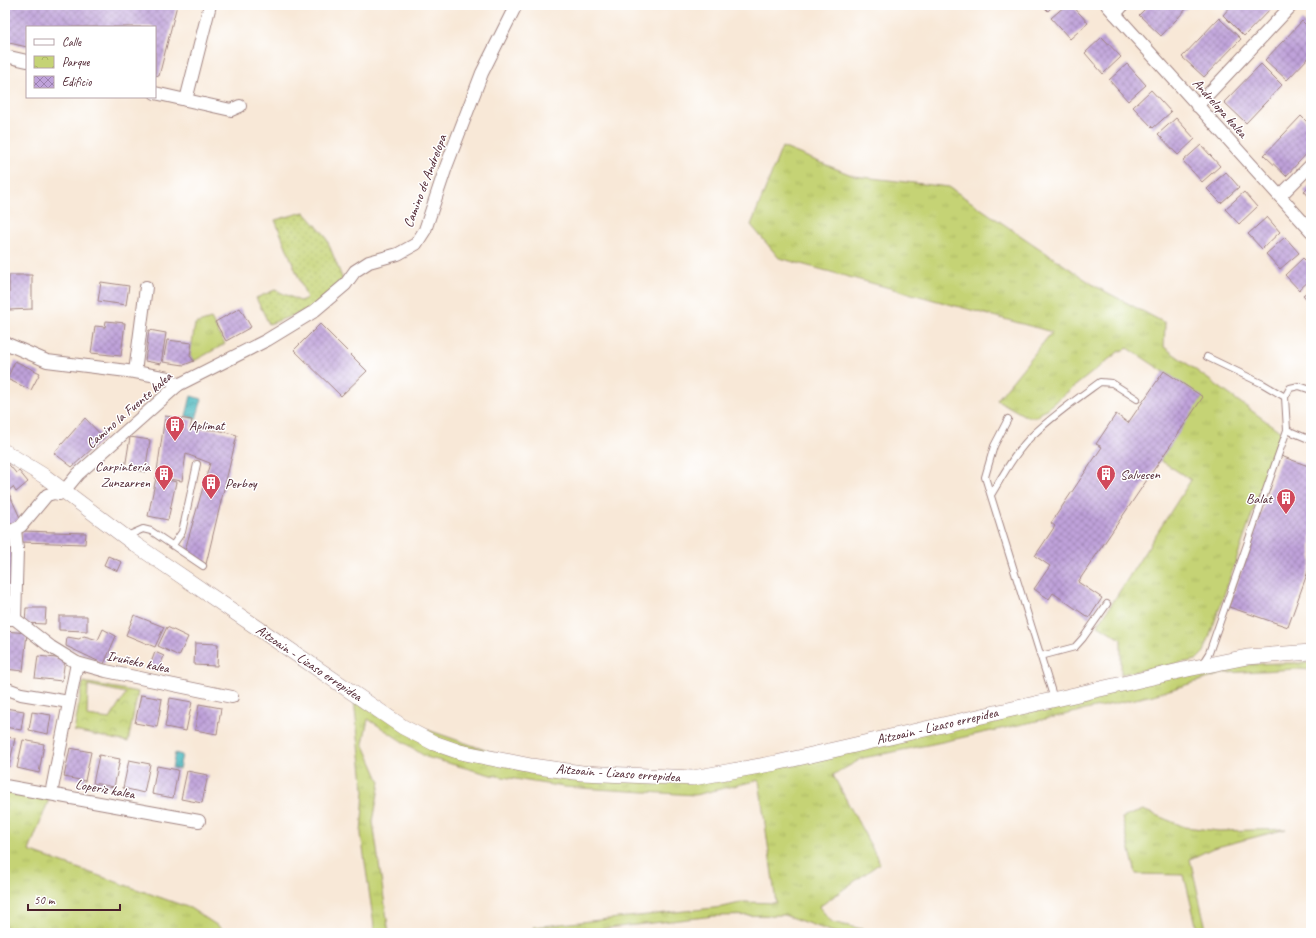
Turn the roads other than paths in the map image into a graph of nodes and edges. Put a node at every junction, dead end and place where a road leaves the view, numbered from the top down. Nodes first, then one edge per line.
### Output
1 (210, 5) edge
2 (516, 5) edge
3 (1292, 5) edge
4 (1115, 8) edge
5 (5, 56) edge
6 (26, 61) edge
7 (156, 93) edge
8 (186, 100) junction
9 (240, 106) dead end
10 (1197, 106) junction
11 (1311, 165) edge
12 (1280, 196) junction
13 (1311, 231) edge
14 (146, 287) dead end
15 (285, 329) joint
16 (5, 343) edge
17 (1207, 357) dead end
18 (135, 372) junction
19 (178, 385) junction
20 (1311, 390) edge
21 (1284, 397) junction
22 (1137, 399) dead end
23 (1008, 419) dead end
24 (1287, 430) junction
25 (1311, 440) edge
26 (5, 452) edge
27 (197, 464) dead end
28 (64, 491) junction
29 (991, 495) junction
30 (10, 532) edge
31 (125, 537) junction
32 (173, 545) junction
33 (203, 566) dead end
34 (1107, 604) dead end
35 (10, 619) edge
36 (1311, 652) edge
37 (1041, 656) junction
38 (77, 663) junction
39 (1200, 666) junction
40 (5, 688) edge
41 (232, 697) dead end
42 (1054, 700) junction
43 (69, 702) junction
44 (5, 786) edge
45 (51, 794) junction
46 (199, 821) dead end

1 - 8 street
2 - 15 street, Camino de Andrelopa
3 - 10 street
4 - 10 street, Andrelopa kalea
5 - 6 street
7 - 8 street
8 - 9 street
10 - 12 street, Andrelopa kalea
11 - 12 street
12 - 13 street, Andrelopa kalea
14 - 18 street
15 - 19 street, Camino la Fuente kalea
16 - 18 street
17 - 21 lane
18 - 19 street
19 - 28 street, Camino la Fuente kalea
20 - 21 lane
21 - 24 lane
22 - 29 lane
23 - 29 lane
24 - 25 lane
24 - 39 lane
26 - 28 street, Aitzoain - Lizaso errepidea
27 - 32 lane
28 - 30 street
28 - 31 street, Aitzoain - Lizaso errepidea
29 - 37 lane
30 - 35 street
31 - 32 lane
31 - 42 street, Aitzoain - Lizaso errepidea
32 - 33 lane
34 - 37 lane
35 - 38 street, Iruñeko kalea
36 - 39 street, Aitzoain - Lizaso errepidea
37 - 42 lane
38 - 41 street, Iruñeko kalea
38 - 43 street
39 - 42 street, Aitzoain - Lizaso errepidea
40 - 43 street
43 - 45 street
44 - 45 street, Loperiz kalea
45 - 46 street, Loperiz kalea

